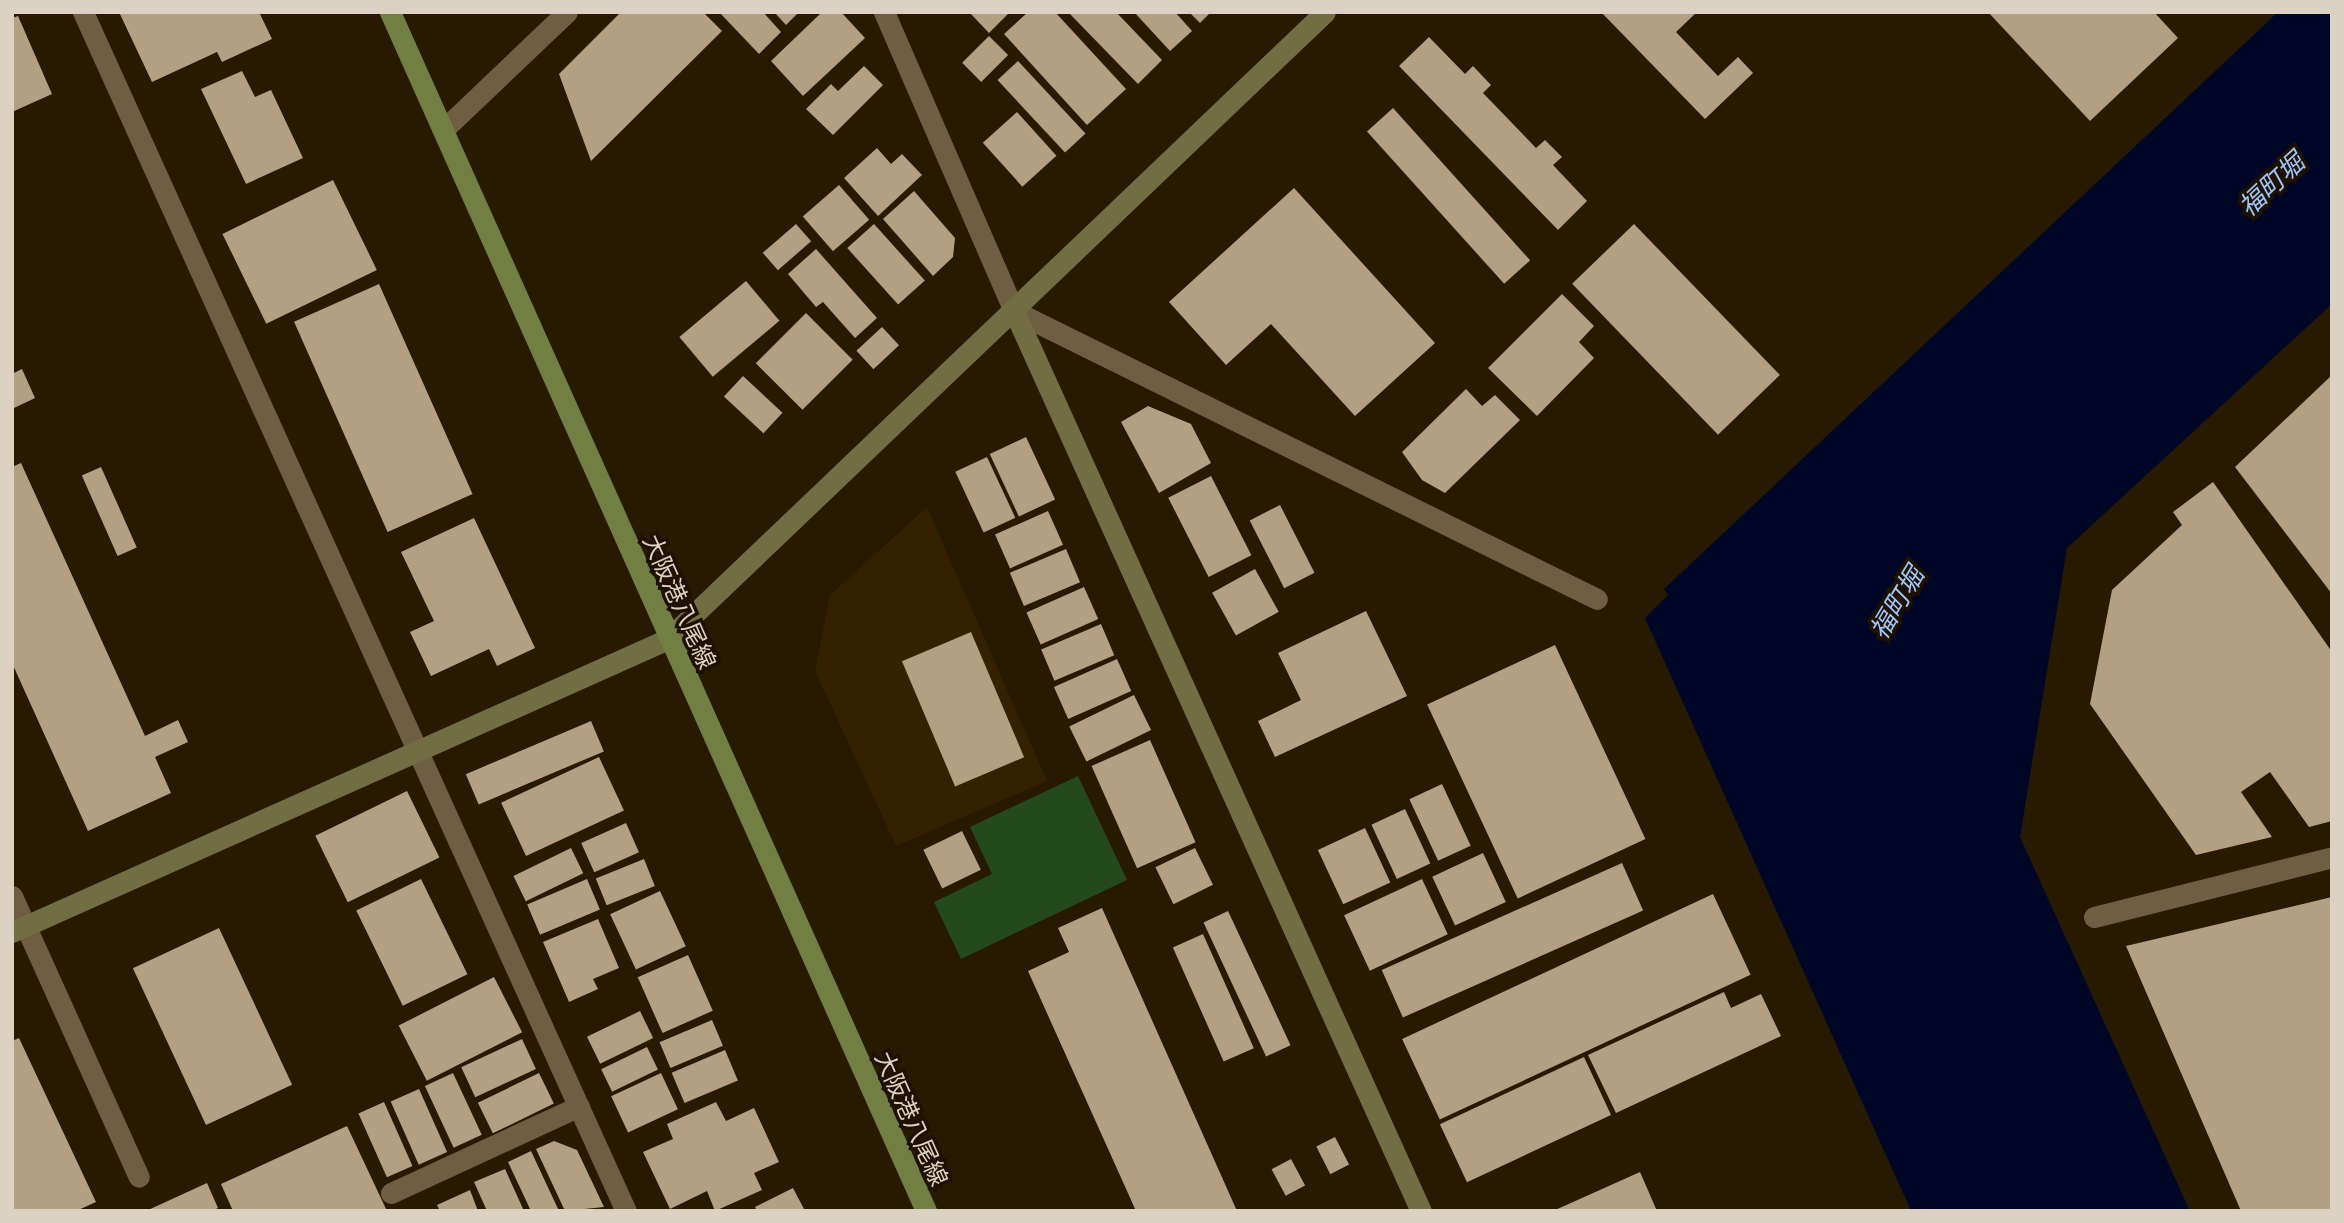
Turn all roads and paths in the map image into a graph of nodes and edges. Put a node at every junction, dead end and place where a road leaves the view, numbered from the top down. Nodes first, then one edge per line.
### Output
1 (83, 12) edge
2 (390, 12) edge
3 (566, 12) edge
4 (884, 12) edge
5 (1325, 12) edge
6 (443, 130) junction
7 (1014, 311) junction
8 (1597, 599) dead end
9 (668, 639) junction
10 (418, 750) junction
11 (2332, 857) edge
12 (12, 895) edge
13 (2094, 917) dead end
14 (19, 929) edge
15 (579, 1105) junction
16 (139, 1177) dead end
17 (391, 1193) dead end
18 (626, 1211) edge
19 (926, 1211) edge
20 (1421, 1211) edge

1 - 10 street
2 - 6 main road, 大阪港八尾線
3 - 6 street
4 - 7 street
5 - 7 street
6 - 9 main road, 大阪港八尾線
7 - 8 street
7 - 9 street
7 - 20 street
9 - 10 street
9 - 19 main road, 大阪港八尾線
10 - 14 street
10 - 15 street
11 - 13 street
12 - 14 street
14 - 16 street
15 - 17 street
15 - 18 street

